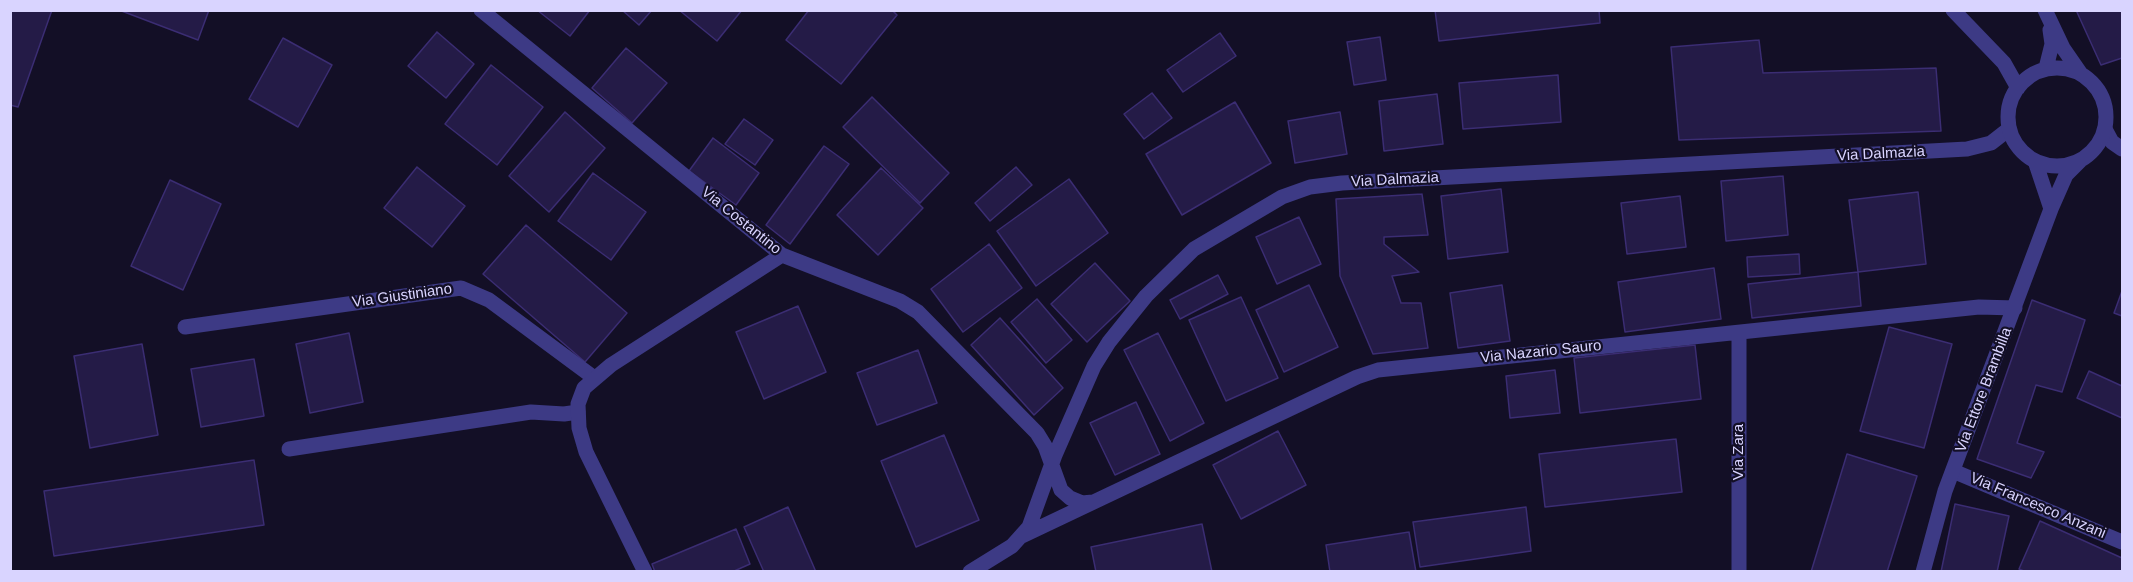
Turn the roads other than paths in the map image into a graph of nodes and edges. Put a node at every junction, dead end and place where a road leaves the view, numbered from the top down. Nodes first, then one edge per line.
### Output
1 (481, 10) edge
2 (1953, 10) edge
3 (2047, 16) edge
4 (2004, 63) junction
5 (2040, 72) junction
6 (2081, 74) junction
7 (2018, 88) junction
8 (2009, 129) junction
9 (2105, 129) junction
10 (2122, 149) edge
11 (2035, 161) junction
12 (2080, 161) junction
13 (2051, 209) junction
14 (782, 255) junction
15 (2015, 308) junction
16 (185, 327) dead end
17 (1739, 333) junction
18 (593, 377) junction
19 (578, 412) junction
20 (289, 449) dead end
21 (1051, 466) junction
22 (1953, 471) junction
23 (1094, 501) junction
24 (1022, 536) junction
25 (2122, 542) edge
26 (645, 572) edge
27 (970, 572) edge
28 (1739, 572) edge
29 (1923, 572) edge

1 - 14 street, Via Costantino
2 - 4 street
3 - 5 street
3 - 6 street
4 - 5 street
4 - 7 street
5 - 6 street
5 - 7 street
6 - 9 street
7 - 8 street
8 - 11 street
8 - 21 street, Via Dalmazia
9 - 10 street
9 - 12 street
11 - 12 street
11 - 13 street
12 - 13 street, Via Ettore Brambilla
13 - 15 street, Via Ettore Brambilla
14 - 18 street
14 - 21 street, Via Costantino
15 - 17 street, Via Nazario Sauro
15 - 22 street, Via Ettore Brambilla
16 - 18 street, Via Giustiniano
17 - 23 street, Via Nazario Sauro
17 - 28 street, Via Zara
18 - 19 street
19 - 20 street
19 - 26 street
21 - 23 street
21 - 24 street, Via Dalmazia
22 - 25 street, Via Francesco Anzani
22 - 29 street, Via Ettore Brambilla
23 - 24 street, Via Nazario Sauro
24 - 27 street, Via Dalmazia

